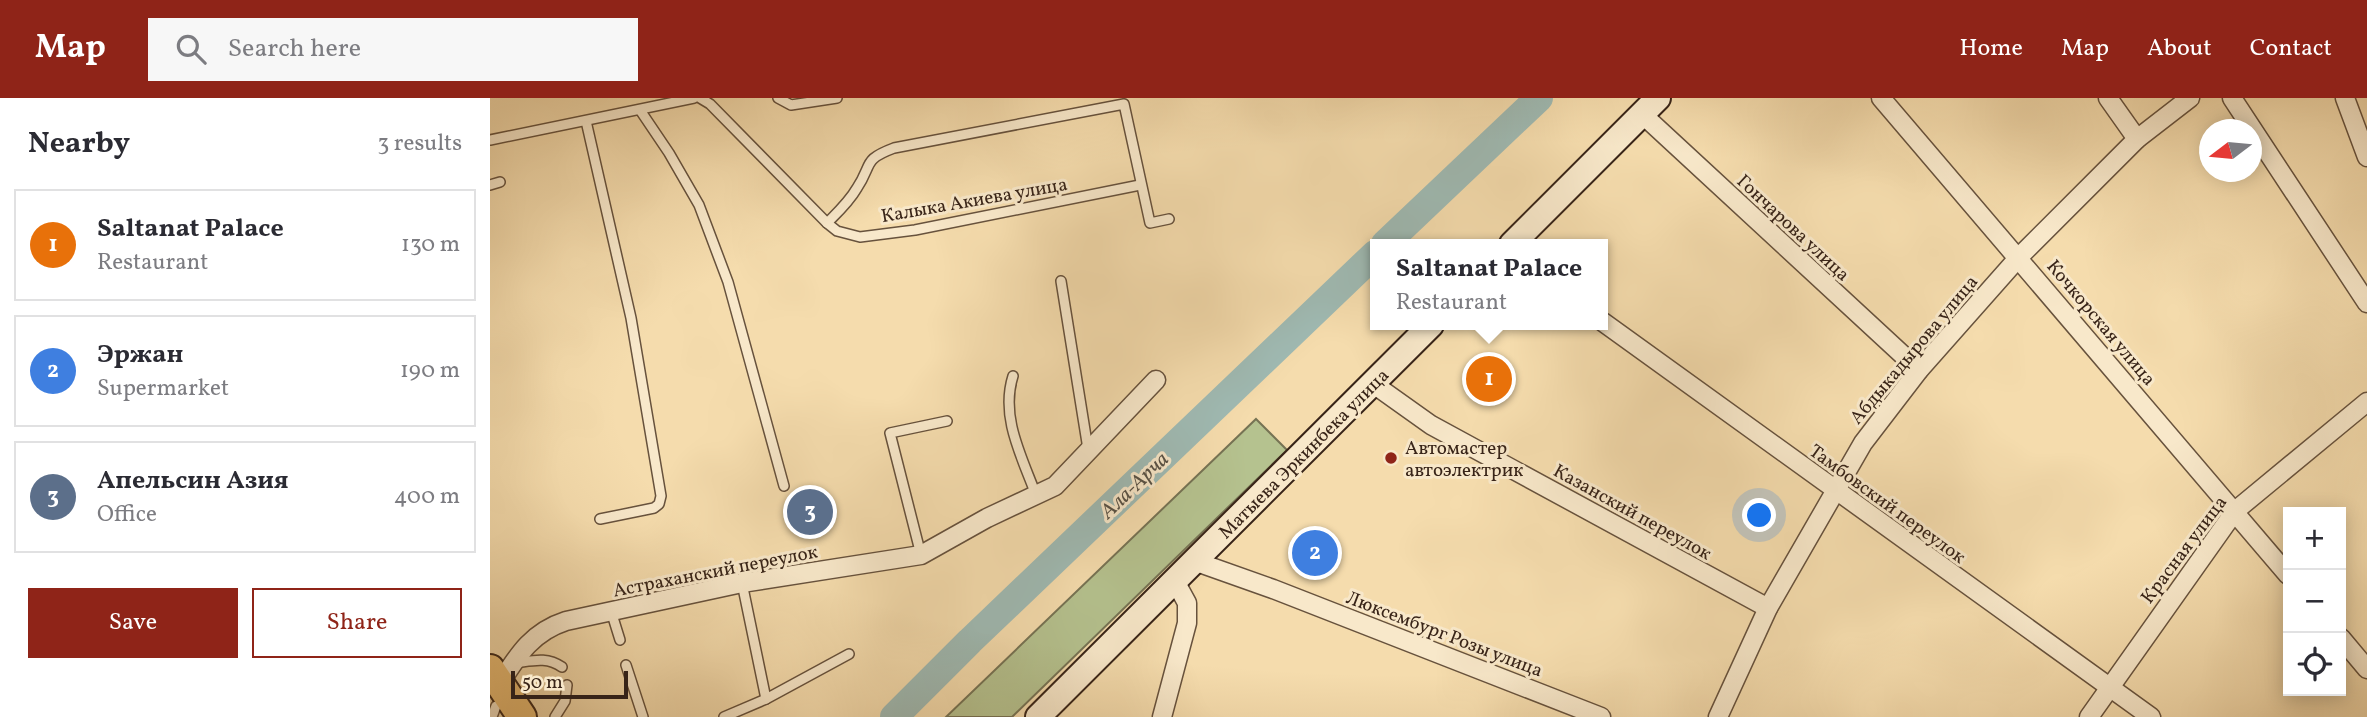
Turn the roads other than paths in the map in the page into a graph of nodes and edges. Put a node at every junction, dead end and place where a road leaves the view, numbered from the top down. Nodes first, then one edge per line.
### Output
1 (697, 98) edge
2 (778, 98) edge
3 (837, 98) edge
4 (1881, 98) edge
5 (2108, 98) edge
6 (2190, 98) edge
7 (2232, 98) edge
8 (2345, 98) edge
9 (1650, 106) edge
10 (640, 110) junction
11 (586, 121) junction
12 (2137, 139) junction
13 (490, 140) edge
14 (2367, 157) edge
15 (1140, 185) junction
16 (1169, 219) dead end
17 (827, 223) junction
18 (1519, 239) edge
19 (2019, 257) junction
20 (1061, 281) dead end
21 (2367, 303) edge
22 (1608, 326) edge
23 (1426, 330) edge
24 (1919, 370) junction
25 (1013, 376) dead end
26 (1156, 380) dead end
27 (1372, 383) junction
28 (2367, 402) edge
29 (947, 421) dead end
30 (1088, 451) junction
31 (784, 486) dead end
32 (1836, 492) junction
33 (1036, 495) junction
34 (2235, 511) junction
35 (600, 519) dead end
36 (921, 555) junction
37 (1194, 561) junction
38 (2284, 570) edge
39 (1175, 581) junction
40 (742, 583) junction
41 (1768, 608) junction
42 (611, 611) junction
43 (620, 640) dead end
44 (2346, 644) edge
45 (849, 654) dead end
46 (626, 665) dead end
47 (562, 667) dead end
48 (2367, 669) edge
49 (567, 685) dead end
50 (2108, 688) junction
51 (498, 693) edge
52 (766, 699) junction
53 (522, 717) edge
54 (555, 717) edge
55 (643, 717) edge
56 (724, 717) edge
57 (1038, 717) edge
58 (1162, 717) edge
59 (1601, 717) edge
60 (1718, 717) edge
61 (2089, 717) edge
62 (2151, 717) edge

1 - 10 lane, Калыка Акиева улица
1 - 17 lane, Калыка Акиева улица
2 - 3 lane
4 - 19 street, Кочкорская улица
5 - 12 street
6 - 12 street, Абдыкадырова улица
7 - 21 street
8 - 14 street
9 - 18 main road
9 - 24 street, Гончарова улица
10 - 11 lane, Калыка Акиева улица
10 - 31 lane
11 - 13 lane, Калыка Акиева улица
11 - 35 lane
12 - 19 street, Абдыкадырова улица
15 - 16 lane
15 - 17 lane, Калыка Акиева улица
15 - 17 lane
19 - 24 street, Абдыкадырова улица
19 - 34 street, Кочкорская улица
20 - 30 lane
22 - 32 street, Тамбовский переулок
23 - 27 main road, Матыева Эркинбека улица
24 - 32 street, Абдыкадырова улица
25 - 33 lane
26 - 30 street, Астраханский переулок
27 - 37 main road, Матыева Эркинбека улица
27 - 41 street, Казанский переулок
28 - 34 street, Красная улица
29 - 36 lane
30 - 33 street, Астраханский переулок
32 - 41 street, Абдыкадырова улица
32 - 50 street, Тамбовский переулок
33 - 36 street, Астраханский переулок
34 - 38 street, Кочкорская улица
34 - 50 street, Красная улица
36 - 40 street, Астраханский переулок
37 - 39 main road, Матыева Эркинбека улица
37 - 59 street, Люксембург Розы улица
39 - 57 main road, Матыева Эркинбека улица
39 - 58 street
40 - 42 street, Астраханский переулок
40 - 52 lane
41 - 60 street, Абдыкадырова улица
42 - 43 lane
42 - 51 street, Астраханский переулок
44 - 48 street
45 - 52 lane
46 - 55 lane
47 - 51 lane
49 - 54 lane
50 - 61 street, Красная улица
50 - 62 street, Тамбовский переулок
51 - 53 main road
52 - 56 lane

